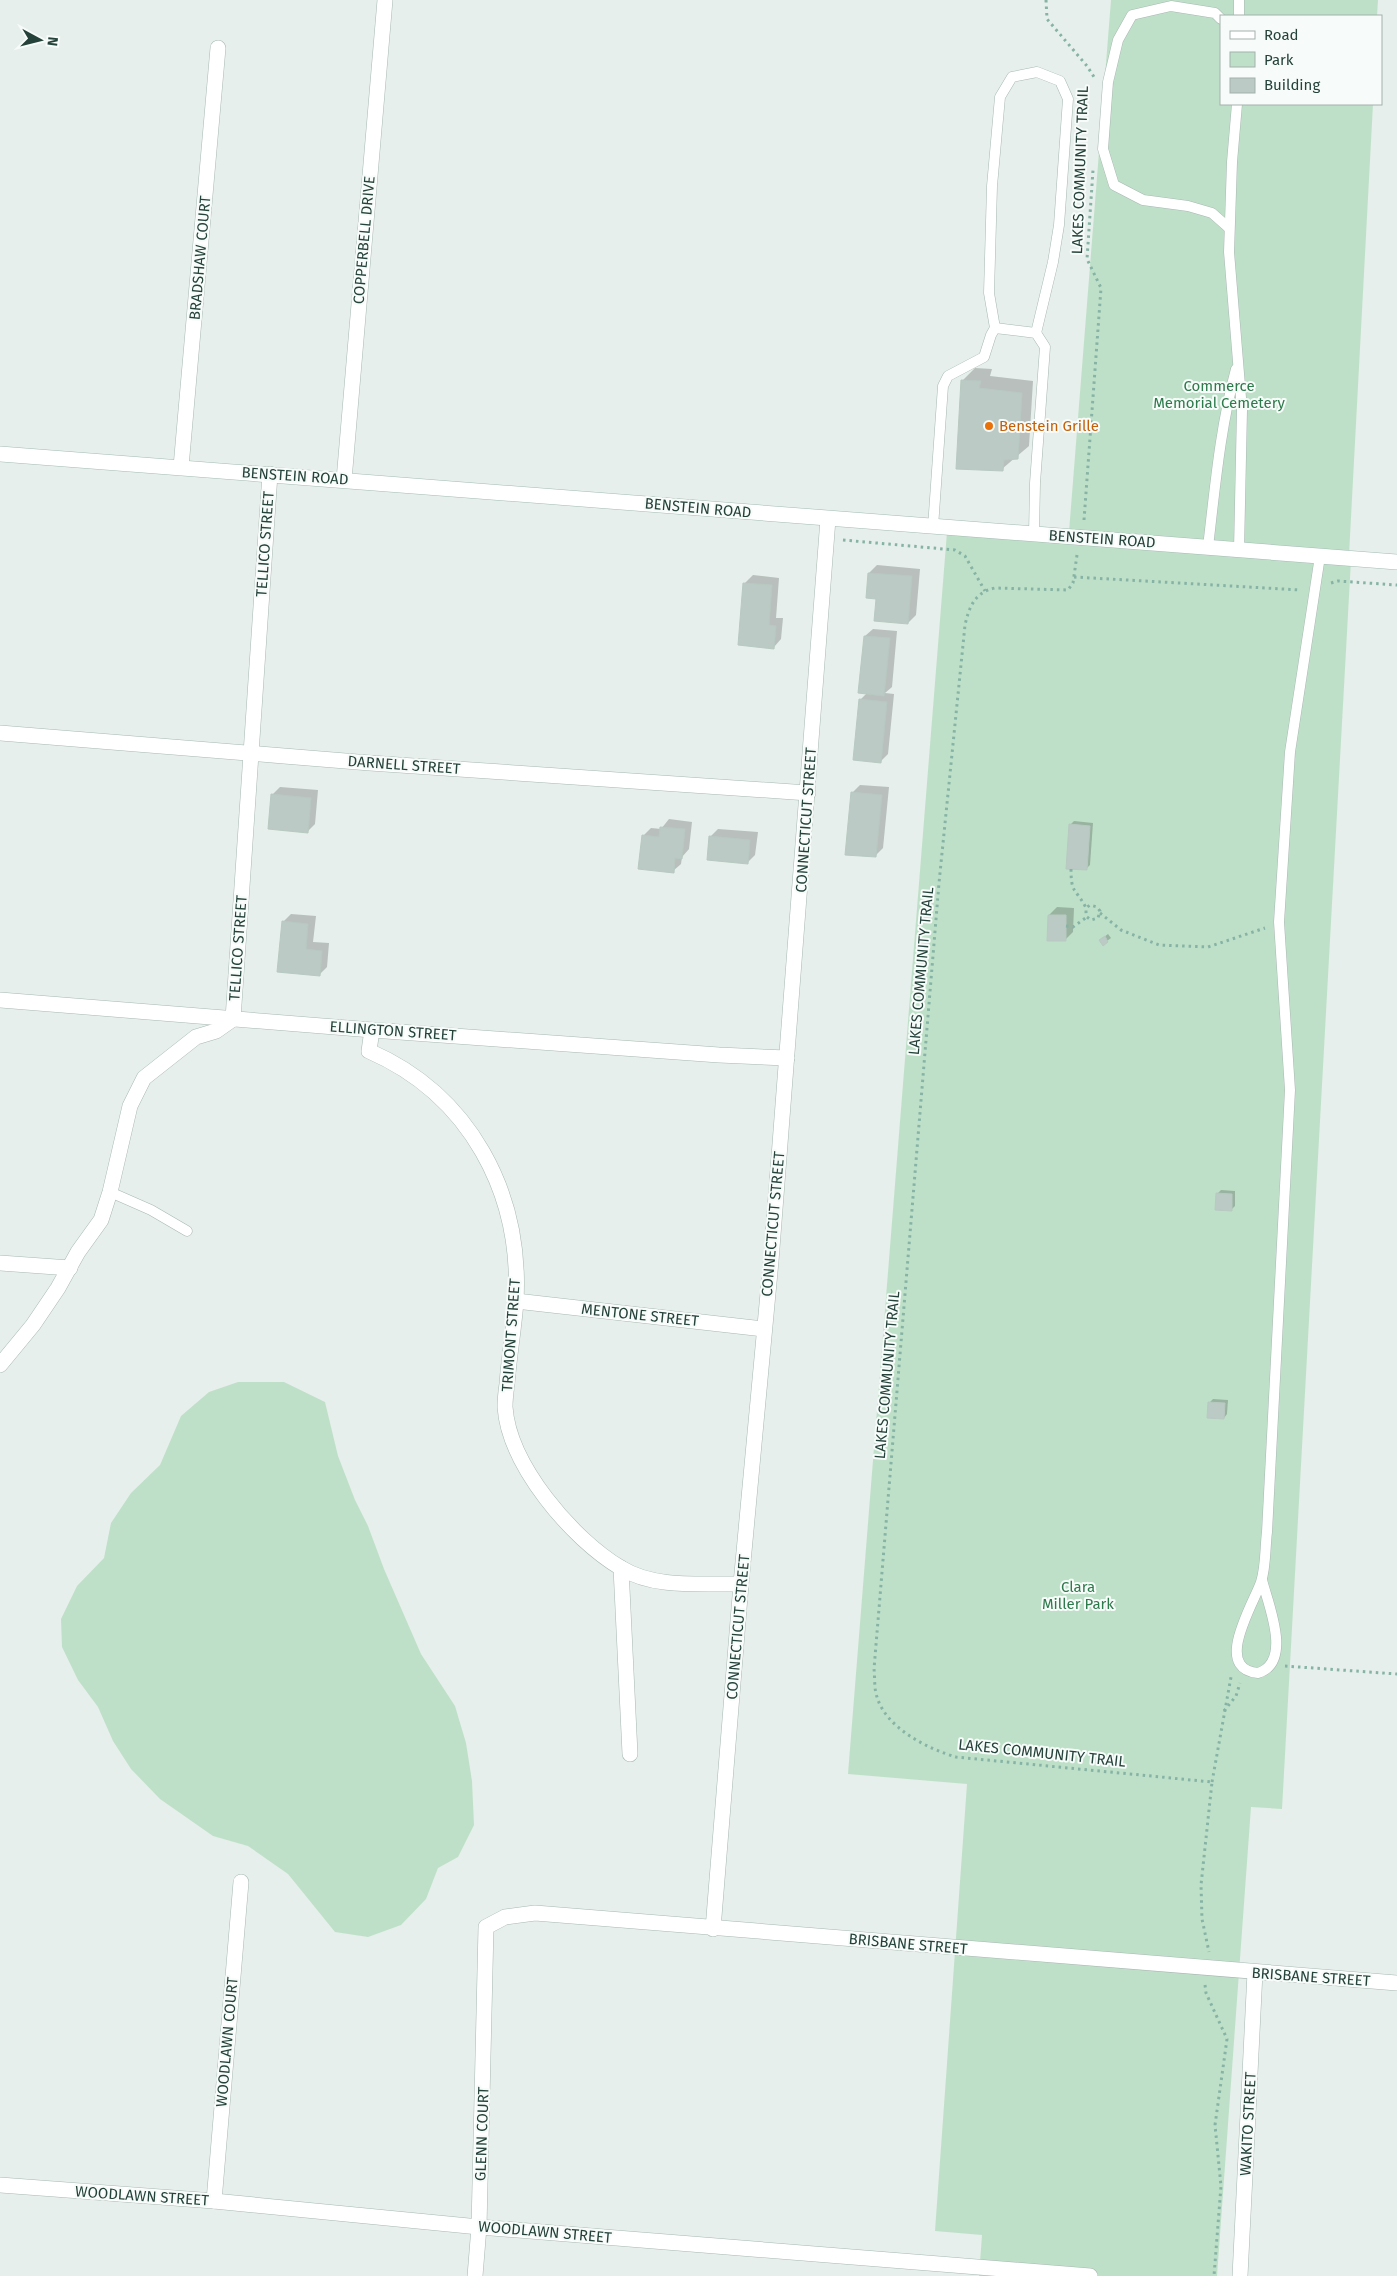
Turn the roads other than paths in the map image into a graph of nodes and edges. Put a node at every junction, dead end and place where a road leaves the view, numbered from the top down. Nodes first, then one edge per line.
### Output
1 (385, 0) edge
2 (1239, 0) edge
3 (1239, 15) edge
4 (1220, 18) edge
5 (218, 48) dead end
6 (1237, 105) edge
7 (1230, 228) junction
8 (995, 328) junction
9 (1036, 332) junction
10 (1237, 364) junction
11 (0, 454) edge
12 (181, 467) junction
13 (270, 474) junction
14 (344, 480) junction
15 (828, 519) junction
16 (933, 526) junction
17 (1034, 534) junction
18 (1208, 547) junction
19 (1240, 550) junction
20 (1320, 556) junction
21 (1397, 562) edge
22 (0, 733) edge
23 (252, 753) junction
24 (808, 793) junction
25 (0, 1000) edge
26 (233, 1018) junction
27 (372, 1030) junction
28 (787, 1058) junction
29 (110, 1192) junction
30 (186, 1232) dead end
31 (0, 1263) edge
32 (70, 1268) junction
33 (516, 1301) junction
34 (764, 1329) junction
35 (0, 1365) edge
36 (621, 1568) junction
37 (1262, 1580) junction
38 (741, 1584) junction
39 (630, 1754) dead end
40 (241, 1882) dead end
41 (713, 1929) junction
42 (1255, 1972) junction
43 (1397, 1983) edge
44 (486, 1992) joint
45 (0, 2185) edge
46 (214, 2201) junction
47 (479, 2227) junction
48 (475, 2276) edge
49 (1090, 2276) edge
50 (1240, 2276) edge

1 - 14 street, COPPERBELL DRIVE
2 - 3 lane
4 - 7 lane
5 - 12 street, BRADSHAW COURT
6 - 7 lane
7 - 10 lane
8 - 9 lane
8 - 9 lane
8 - 16 lane
9 - 17 lane
10 - 18 lane
10 - 19 lane
11 - 12 street, BENSTEIN ROAD
12 - 13 street, BENSTEIN ROAD
13 - 14 street, BENSTEIN ROAD
13 - 23 street, TELLICO STREET
14 - 15 street, BENSTEIN ROAD
15 - 16 street, BENSTEIN ROAD
15 - 24 street, CONNECTICUT STREET
16 - 17 street, BENSTEIN ROAD
17 - 18 street, BENSTEIN ROAD
18 - 19 street, BENSTEIN ROAD
19 - 20 street, BENSTEIN ROAD
20 - 21 street, BENSTEIN ROAD
20 - 37 lane
22 - 23 street, DARNELL STREET
23 - 24 street, DARNELL STREET
23 - 26 street, TELLICO STREET
24 - 28 street, CONNECTICUT STREET
25 - 26 street, ELLINGTON STREET
26 - 27 street, ELLINGTON STREET
26 - 29 street, TELLICO STREET
27 - 28 street, ELLINGTON STREET
27 - 33 street, TRIMONT STREET
28 - 34 street, CONNECTICUT STREET
29 - 30 lane
29 - 32 street, TELLICO STREET
31 - 32 street
32 - 35 street, TELLICO STREET
33 - 34 street, MENTONE STREET
33 - 36 street, TRIMONT STREET
34 - 38 street, CONNECTICUT STREET
36 - 38 street, TRIMONT STREET
36 - 39 street
37 - 37 lane
38 - 41 street, CONNECTICUT STREET
40 - 46 street, WOODLAWN COURT
41 - 42 street, BRISBANE STREET
41 - 44 street, BRISBANE STREET
42 - 43 street, BRISBANE STREET
42 - 50 street, WAKITO STREET
44 - 47 street, GLENN COURT
45 - 46 street, WOODLAWN STREET
46 - 47 street, WOODLAWN STREET
47 - 48 street, GLENN COURT
47 - 49 street, WOODLAWN STREET

